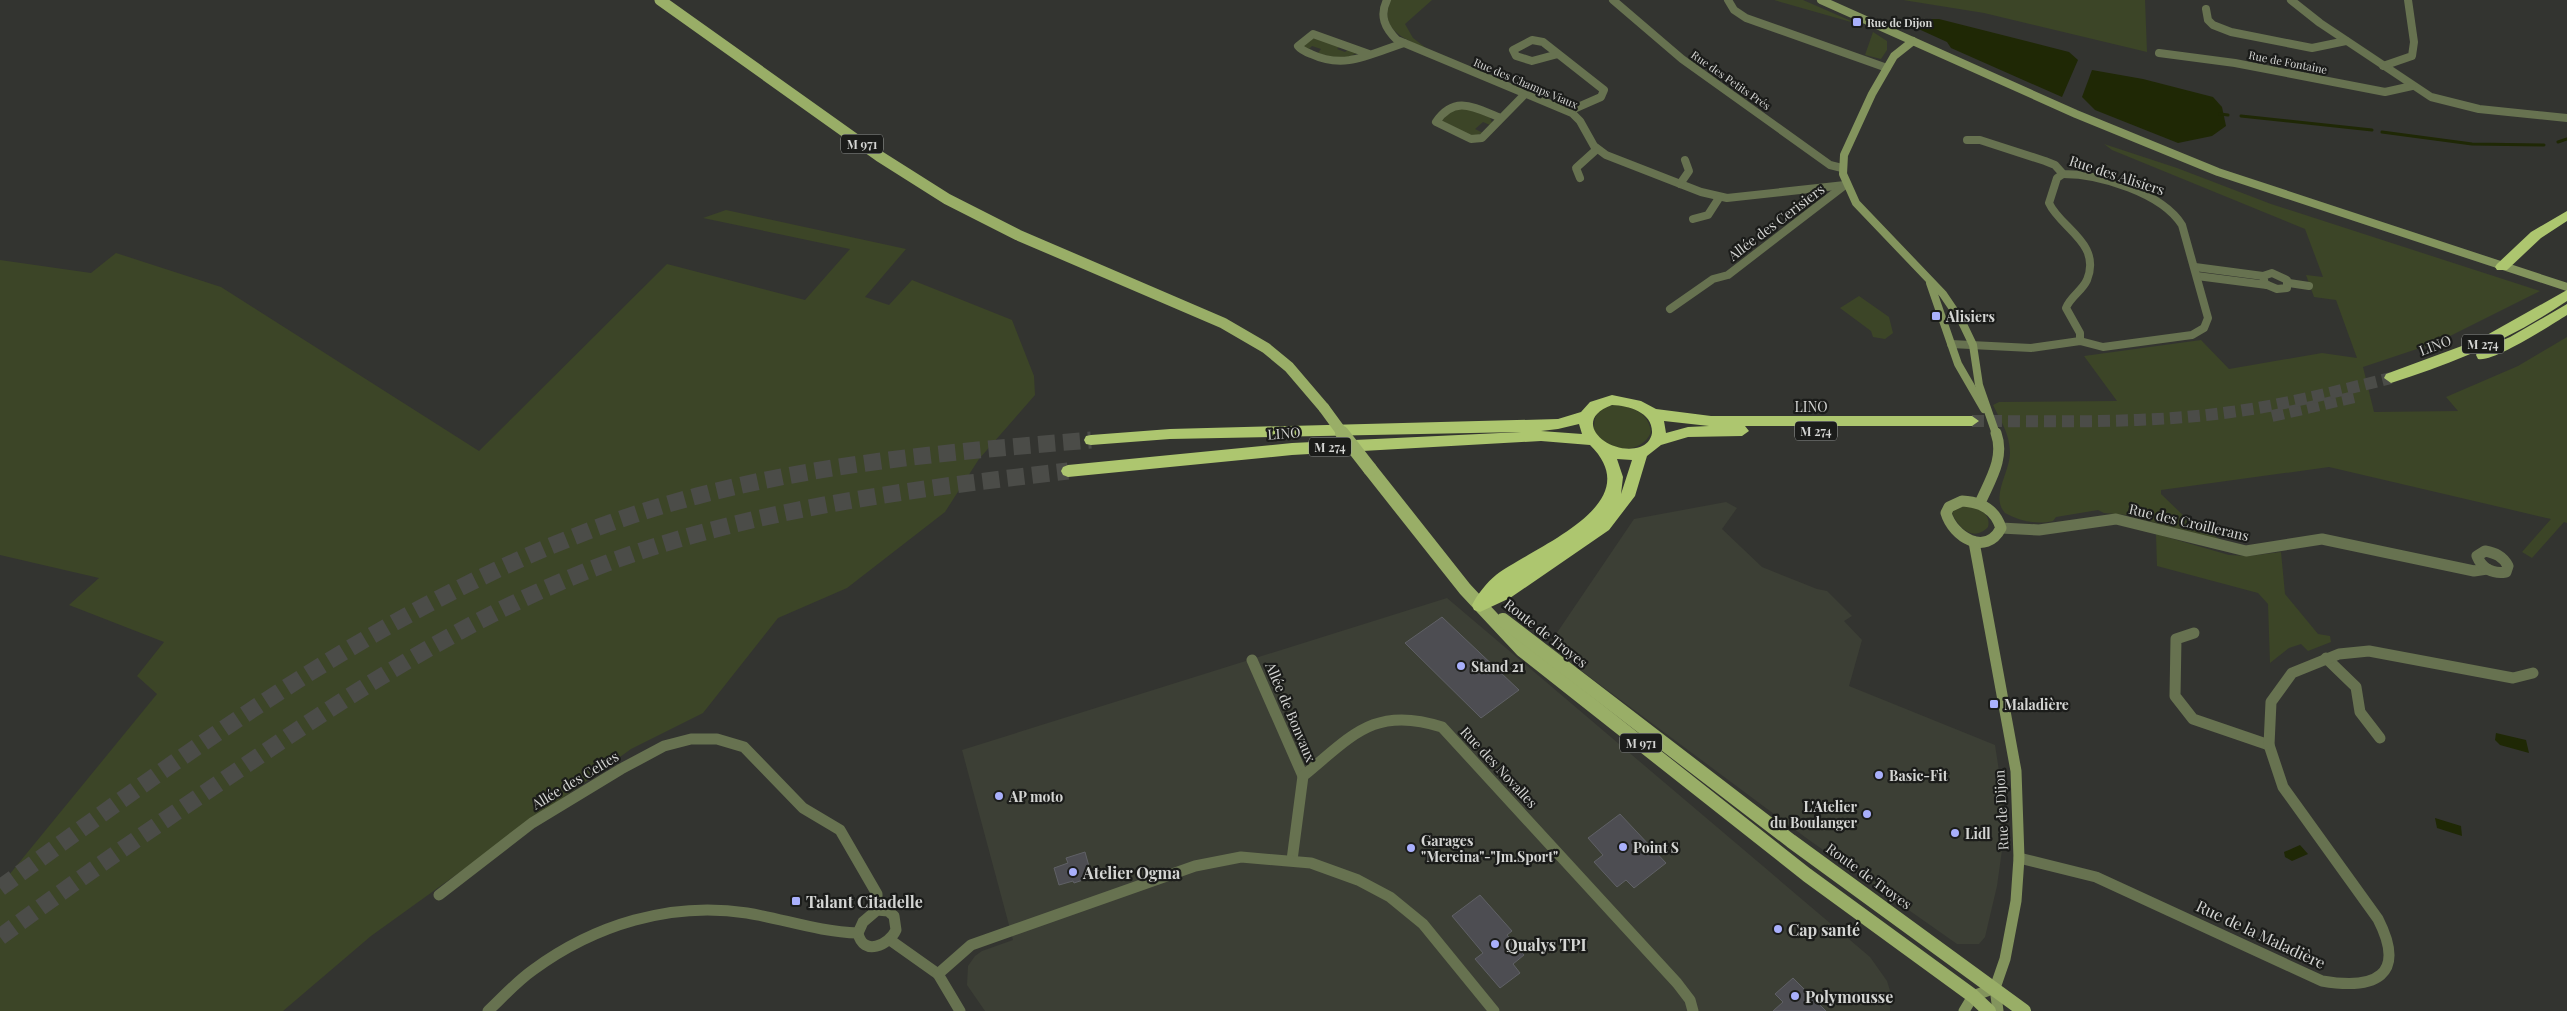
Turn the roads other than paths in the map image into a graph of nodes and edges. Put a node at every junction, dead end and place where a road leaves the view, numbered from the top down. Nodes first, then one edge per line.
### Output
1 (660, 0) edge
2 (1387, 0) edge
3 (1613, 0) edge
4 (1728, 0) edge
5 (1821, 0) edge
6 (2291, 0) edge
7 (2408, 0) edge
8 (2206, 9) dead end
9 (1913, 41) junction
10 (2346, 41) junction
11 (1404, 43) junction
12 (2159, 53) dead end
13 (1369, 54) junction
14 (1558, 54) junction
15 (2383, 66) junction
16 (1887, 68) junction
17 (2412, 86) junction
18 (1526, 93) junction
19 (1569, 111) junction
20 (1502, 118) junction
21 (2567, 118) edge
22 (1967, 140) dead end
23 (1597, 149) junction
24 (1685, 160) dead end
25 (1842, 168) junction
26 (2063, 174) junction
27 (1580, 178) dead end
28 (1680, 184) junction
29 (1845, 185) junction
30 (1719, 198) junction
31 (2567, 215) edge
32 (1693, 219) dead end
33 (2502, 267) junction
34 (2196, 272) junction
35 (2263, 276) junction
36 (1929, 280) junction
37 (2289, 283) junction
38 (2267, 285) junction
39 (2309, 286) dead end
40 (2564, 289) edge
41 (1670, 309) dead end
42 (2567, 309) edge
43 (2080, 341) junction
44 (1952, 344) junction
45 (1973, 345) junction
46 (1651, 414) junction
47 (1587, 416) junction
48 (1990, 417) junction
49 (1091, 440) tunnel mouth
50 (1657, 441) junction
51 (1598, 444) junction
52 (1641, 453) junction
53 (1068, 470) tunnel mouth
54 (1980, 503) junction
55 (2001, 528) junction
56 (1974, 542) junction
57 (2487, 570) dead end
58 (1480, 605) junction
59 (2194, 633) dead end
60 (2326, 658) junction
61 (1252, 660) dead end
62 (2533, 673) dead end
63 (2380, 738) dead end
64 (2269, 745) junction
65 (1303, 776) junction
66 (2019, 858) junction
67 (1292, 860) junction
68 (439, 895) dead end
69 (878, 910) junction
70 (858, 932) junction
71 (890, 940) junction
72 (938, 974) junction
73 (1993, 991) junction
74 (1973, 996) junction
75 (488, 1011) edge
76 (960, 1011) edge
77 (1494, 1011) edge
78 (1693, 1011) edge
79 (1964, 1011) edge
80 (1989, 1011) edge
81 (1998, 1011) edge
82 (2024, 1011) edge

1 - 58 main road, M 971, bridge
2 - 11 street, Rue des Champs Viaux
3 - 25 street, Rue des Petits Prés
4 - 16 street
5 - 9 street
6 - 10 street
7 - 15 street
8 - 10 street, Rue de Fontaine
9 - 16 street
9 - 33 street
10 - 15 street
11 - 13 street
11 - 18 street, Rue des Champs Viaux
12 - 17 street, Rue de Fontaine
13 - 13 street
14 - 14 street
14 - 19 street
15 - 17 street
16 - 25 street
17 - 21 street
18 - 19 street, Rue des Champs Viaux
18 - 20 street
19 - 23 street, Rue des Champs Viaux
20 - 20 street
22 - 26 street, Rue des Alisiers
23 - 27 street
23 - 28 street
24 - 28 street
25 - 29 street
26 - 34 street, Rue des Alisiers
26 - 43 street
28 - 30 street
29 - 30 street
29 - 36 street
29 - 41 street, Allée des Cerisiers
30 - 32 street
31 - 33 highway
33 - 40 street
34 - 35 street
34 - 38 street
34 - 43 street, Rue des Alisiers
35 - 37 street
35 - 38 street
36 - 44 street
36 - 45 street
37 - 38 street
37 - 39 street
40 - 42 highway, LINO / M 274
43 - 45 street, Rue des Alisiers
44 - 45 street, Rue des Alisiers
44 - 48 street
45 - 48 street
46 - 47 highway, LINO
46 - 50 highway
46 - 50 highway, LINO / M 274
47 - 49 highway, LINO / M 274
47 - 51 highway
48 - 54 street
50 - 52 highway, LINO
51 - 52 highway, LINO
51 - 53 highway, LINO / M 274
51 - 58 highway
52 - 58 highway
54 - 55 street
54 - 56 street
55 - 56 street
55 - 57 street, Rue des Croillerans
56 - 66 street, Rue de Dijon
58 - 73 main road, Route de Troyes / M 971
58 - 74 main road, M 971
59 - 64 street
60 - 62 street, Rue de la Maladière
60 - 63 street
60 - 64 street, Rue de la Maladière
61 - 65 street, Allée de Bonvaux
64 - 66 street, Rue de la Maladière
65 - 67 street
65 - 78 street, Rue des Novalles
66 - 73 street, Rue de Dijon
67 - 72 street
67 - 77 street
68 - 69 street, Allée des Celtes
69 - 70 street
69 - 71 street
70 - 71 street
70 - 75 street
71 - 72 street
72 - 76 street
73 - 74 street
73 - 81 street
73 - 82 main road, Route de Troyes / M 971
74 - 79 street
74 - 80 main road, M 971

